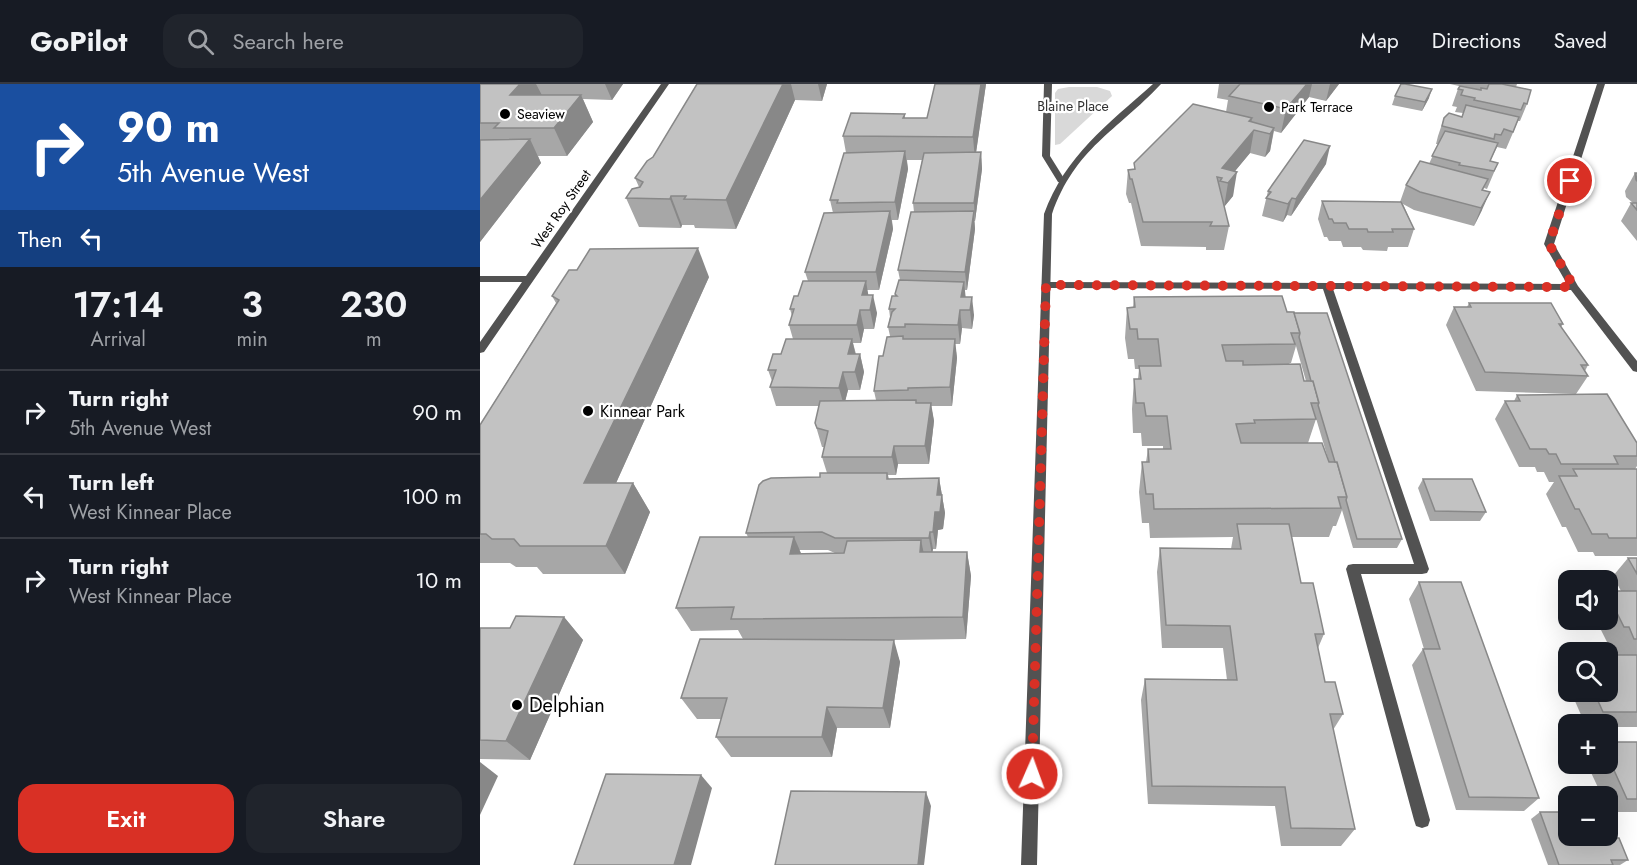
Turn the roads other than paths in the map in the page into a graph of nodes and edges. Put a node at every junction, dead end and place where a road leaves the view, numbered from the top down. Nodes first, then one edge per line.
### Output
1 (665, 84) edge
2 (1048, 84) edge
3 (1157, 84) edge
4 (1601, 84) edge
5 (1061, 180) junction
6 (480, 279) edge
7 (530, 279) junction
8 (1046, 285) junction
9 (1327, 286) junction
10 (1574, 287) junction
11 (480, 350) edge
12 (1637, 368) edge
13 (1422, 820) dead end
14 (1029, 865) edge

1 - 7 street, West Roy Street
2 - 5 street
3 - 5 street
4 - 10 street
5 - 8 street
6 - 7 street
7 - 11 street, West Roy Street
8 - 9 street
8 - 14 street
9 - 10 street
9 - 13 street
10 - 12 street

